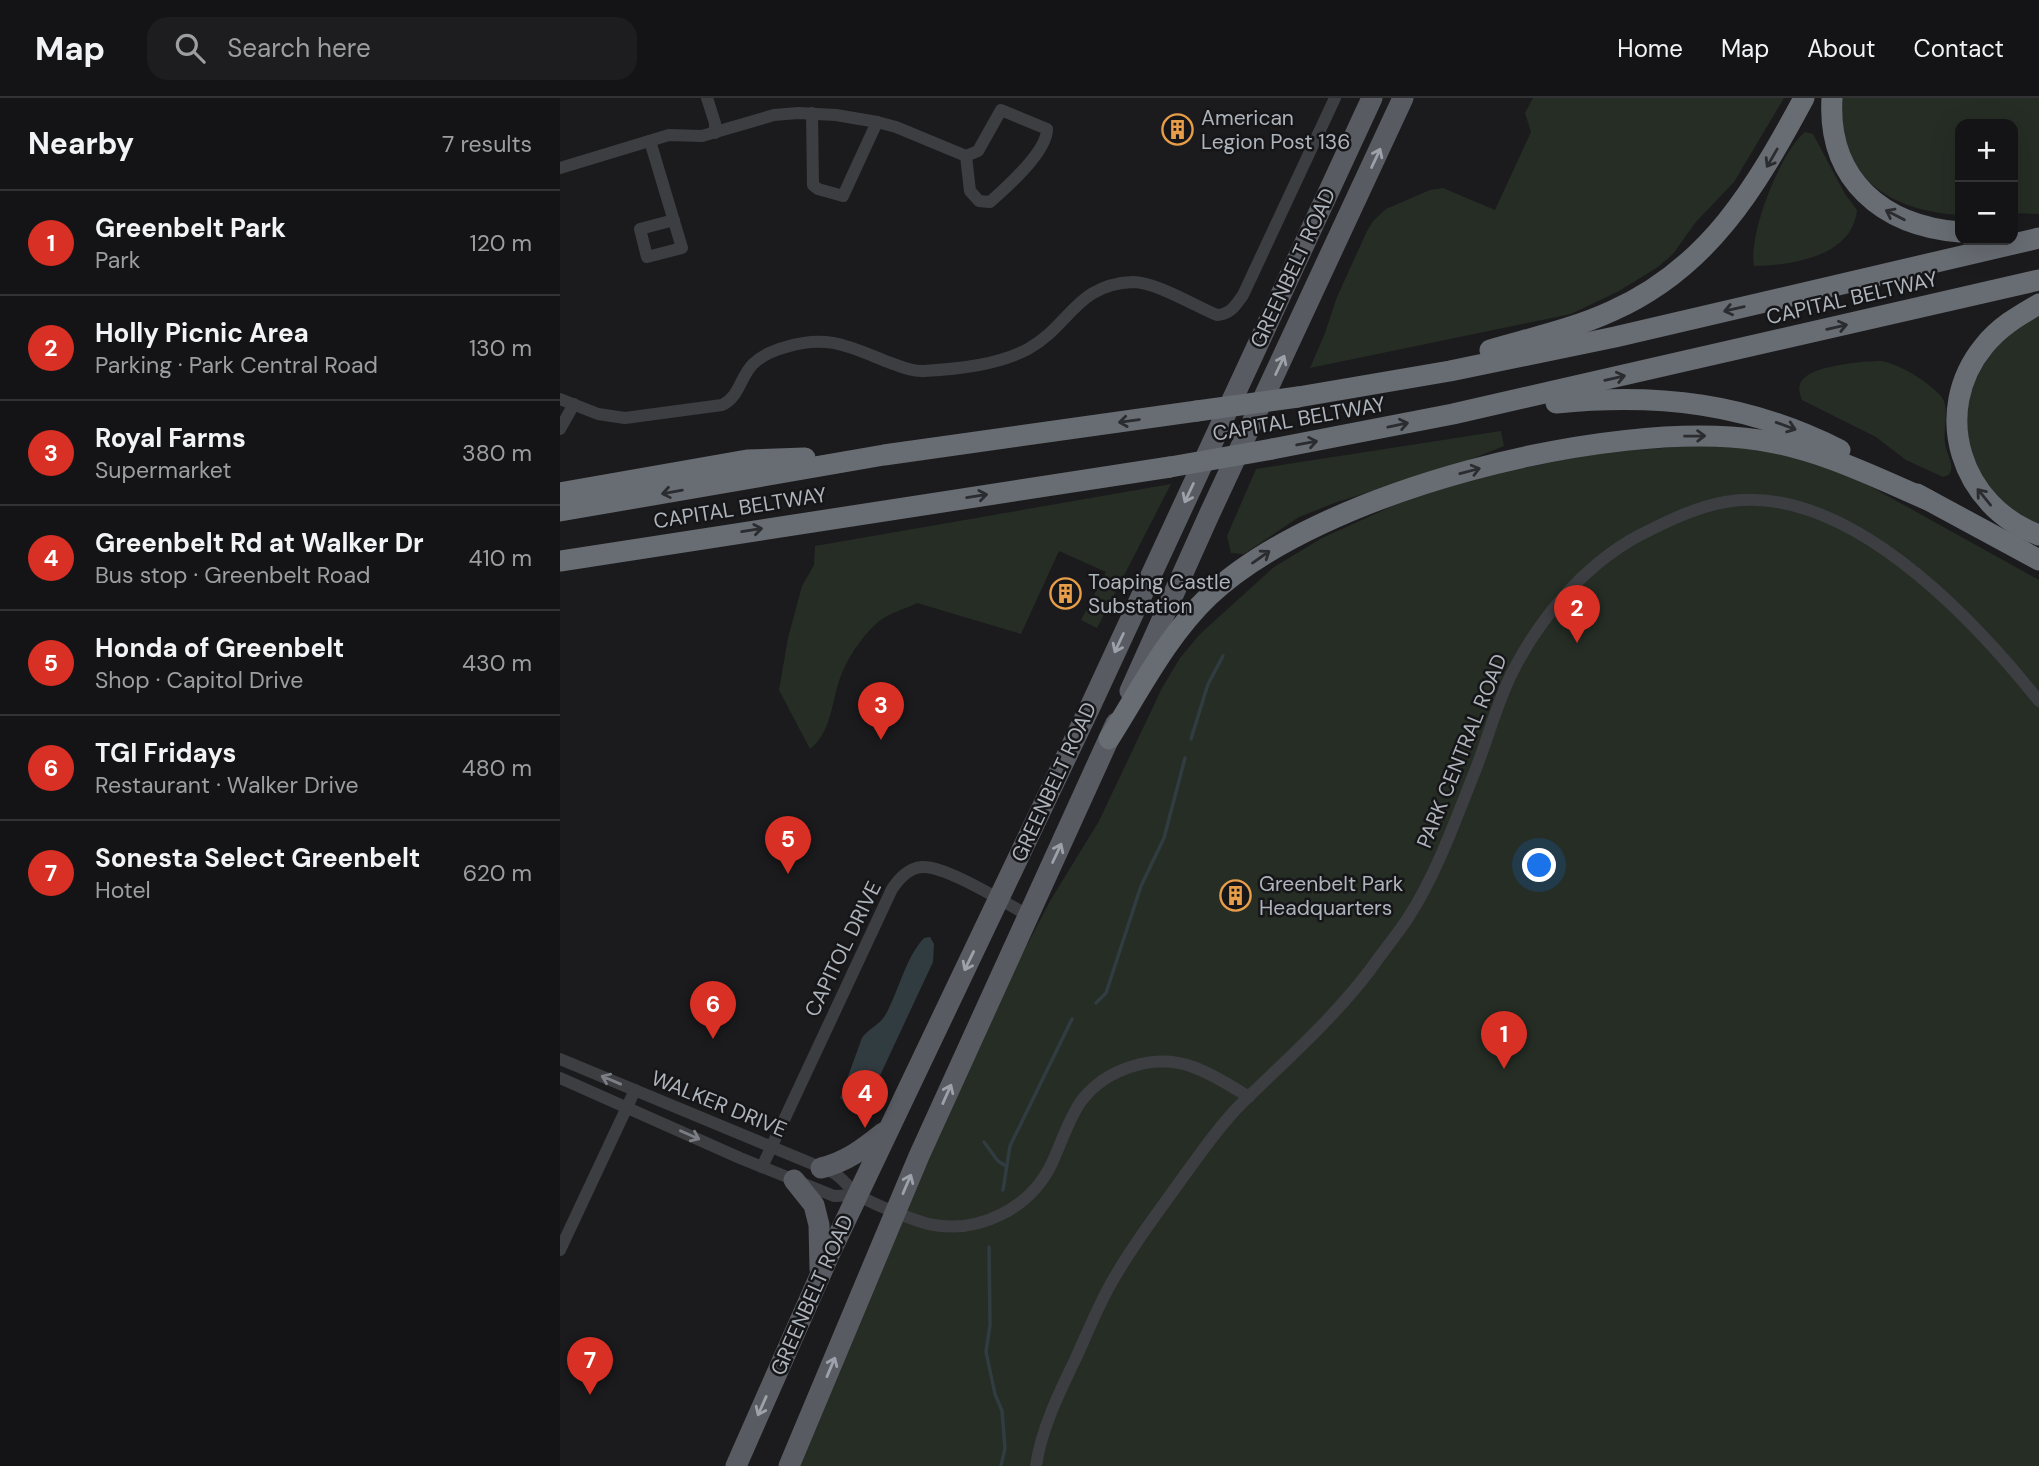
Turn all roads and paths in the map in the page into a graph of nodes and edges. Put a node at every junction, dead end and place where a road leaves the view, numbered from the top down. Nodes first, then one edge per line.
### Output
1 (707, 98) edge
2 (1335, 98) edge
3 (1372, 98) edge
4 (1403, 98) edge
5 (1804, 98) edge
6 (1832, 98) edge
7 (812, 113) junction
8 (877, 122) junction
9 (715, 133) junction
10 (650, 141) junction
11 (966, 156) junction
12 (560, 168) edge
13 (674, 220) junction
14 (2039, 228) edge
15 (2018, 229) edge
16 (1955, 231) edge
17 (2039, 238) edge
18 (2039, 280) edge
19 (2039, 304) edge
20 (1358, 387) junction
21 (560, 399) edge
22 (574, 404) junction
23 (1453, 414) junction
24 (560, 429) edge
25 (884, 455) junction
26 (560, 493) edge
27 (1928, 500) junction
28 (560, 511) edge
29 (2039, 535) edge
30 (685, 541) junction
31 (2039, 560) edge
32 (560, 561) edge
33 (560, 568) edge
34 (2039, 701) edge
35 (1109, 739) junction
36 (999, 900) junction
37 (1028, 915) junction
38 (560, 1059) edge
39 (560, 1078) edge
40 (635, 1090) junction
41 (1249, 1097) junction
42 (627, 1108) junction
43 (890, 1127) junction
44 (772, 1146) junction
45 (762, 1167) junction
46 (821, 1168) junction
47 (794, 1181) junction
48 (857, 1195) junction
49 (895, 1211) junction
50 (560, 1250) edge
51 (820, 1275) junction
52 (737, 1460) edge
53 (789, 1466) edge
54 (1036, 1466) edge

1 - 9 street
2 - 22 street
3 -> 36 main road, GREENBELT ROAD
35 -> 4 main road, GREENBELT ROAD
5 -> 20 highway
16 -> 6 highway
7 - 8 street
7 - 8 street
7 - 9 street
8 - 11 street
9 - 10 street
10 - 12 street
10 - 13 street
11 - 11 street
13 - 13 street
14 - 15 highway
17 -> 20 highway, CAPITAL BELTWAY
23 -> 18 highway, CAPITAL BELTWAY
29 -> 19 highway
20 -> 25 highway, CAPITAL BELTWAY, bridge
21 - 22 street
22 - 24 street
23 -> 27 highway
30 -> 23 highway, CAPITAL BELTWAY, bridge
25 - 26 highway
25 -> 28 highway, CAPITAL BELTWAY
27 - 31 highway
35 -> 27 highway
30 - 32 highway, CAPITAL BELTWAY
30 - 33 highway
34 - 41 street, PARK CENTRAL ROAD
37 -> 35 main road, GREENBELT ROAD
36 - 37 street, CAPITOL DRIVE
36 -> 43 main road, GREENBELT ROAD
36 - 44 street, CAPITOL DRIVE
49 -> 37 main road, GREENBELT ROAD
40 -> 38 street, WALKER DRIVE
39 - 42 street, WALKER DRIVE
40 - 42 street
40 - 44 street, WALKER DRIVE
41 - 49 street, WALKER DRIVE
41 - 54 street, PARK CENTRAL ROAD
42 -> 45 street, WALKER DRIVE
42 - 50 street
43 - 46 main road
43 - 48 main road, GREENBELT ROAD
44 - 45 street, CAPITOL DRIVE
44 - 46 street, WALKER DRIVE
45 - 47 street, WALKER DRIVE
46 - 48 street, WALKER DRIVE
47 - 48 street, WALKER DRIVE
47 - 51 main road
48 - 49 street, WALKER DRIVE
48 - 51 main road, GREENBELT ROAD
53 -> 49 main road, GREENBELT ROAD
51 -> 52 main road, GREENBELT ROAD

